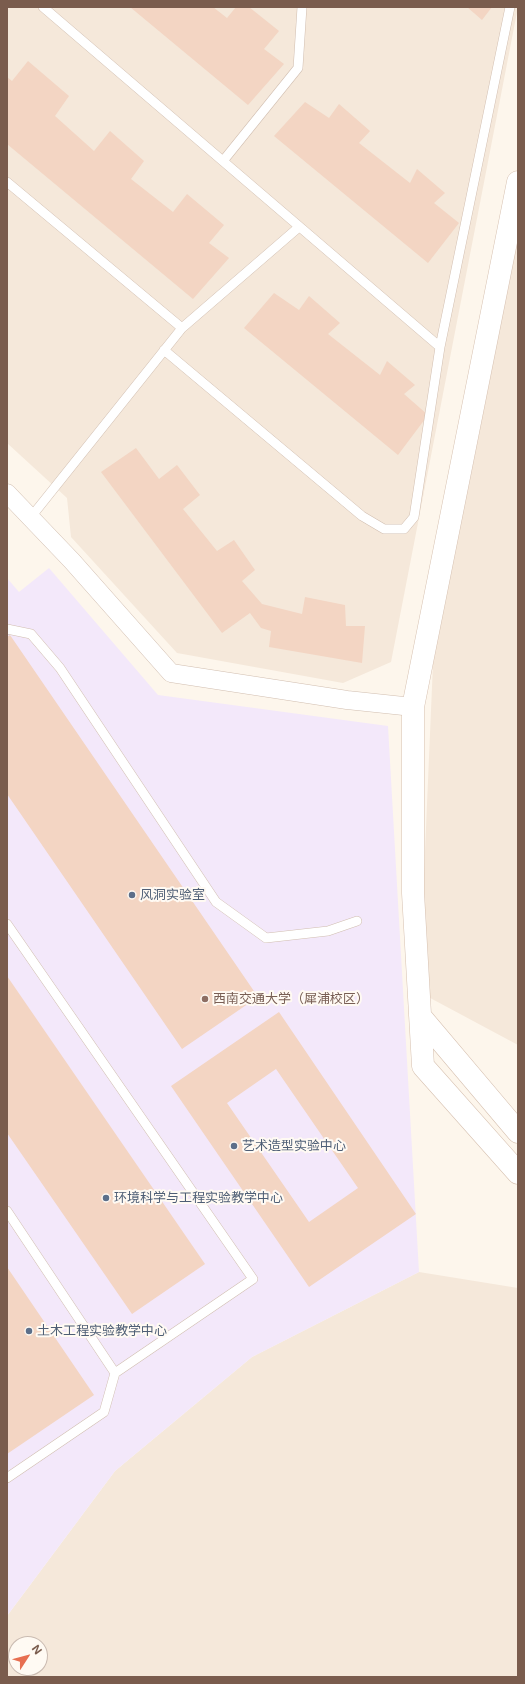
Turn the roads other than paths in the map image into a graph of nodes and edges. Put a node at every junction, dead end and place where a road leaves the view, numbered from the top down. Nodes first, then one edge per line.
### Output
1 (43, 7) edge
2 (302, 7) edge
3 (510, 7) edge
4 (223, 161) junction
5 (7, 182) edge
6 (518, 182) edge
7 (299, 226) junction
8 (182, 328) junction
9 (440, 347) junction
10 (164, 350) junction
11 (7, 493) edge
12 (31, 517) junction
13 (7, 629) edge
14 (413, 708) junction
15 (357, 921) dead end
16 (7, 924) edge
17 (420, 1016) junction
18 (518, 1132) edge
19 (518, 1173) edge
20 (7, 1211) edge
21 (115, 1373) junction
22 (7, 1478) edge

1 - 4 lane
2 - 4 lane
3 - 9 lane
4 - 7 lane
5 - 8 lane
6 - 14 street
7 - 8 lane
7 - 9 lane
8 - 10 lane
9 - 10 lane
10 - 12 lane
11 - 12 street
12 - 14 street
13 - 15 lane
14 - 17 street
16 - 21 lane
17 - 18 street
17 - 19 street
20 - 21 lane
21 - 22 lane

